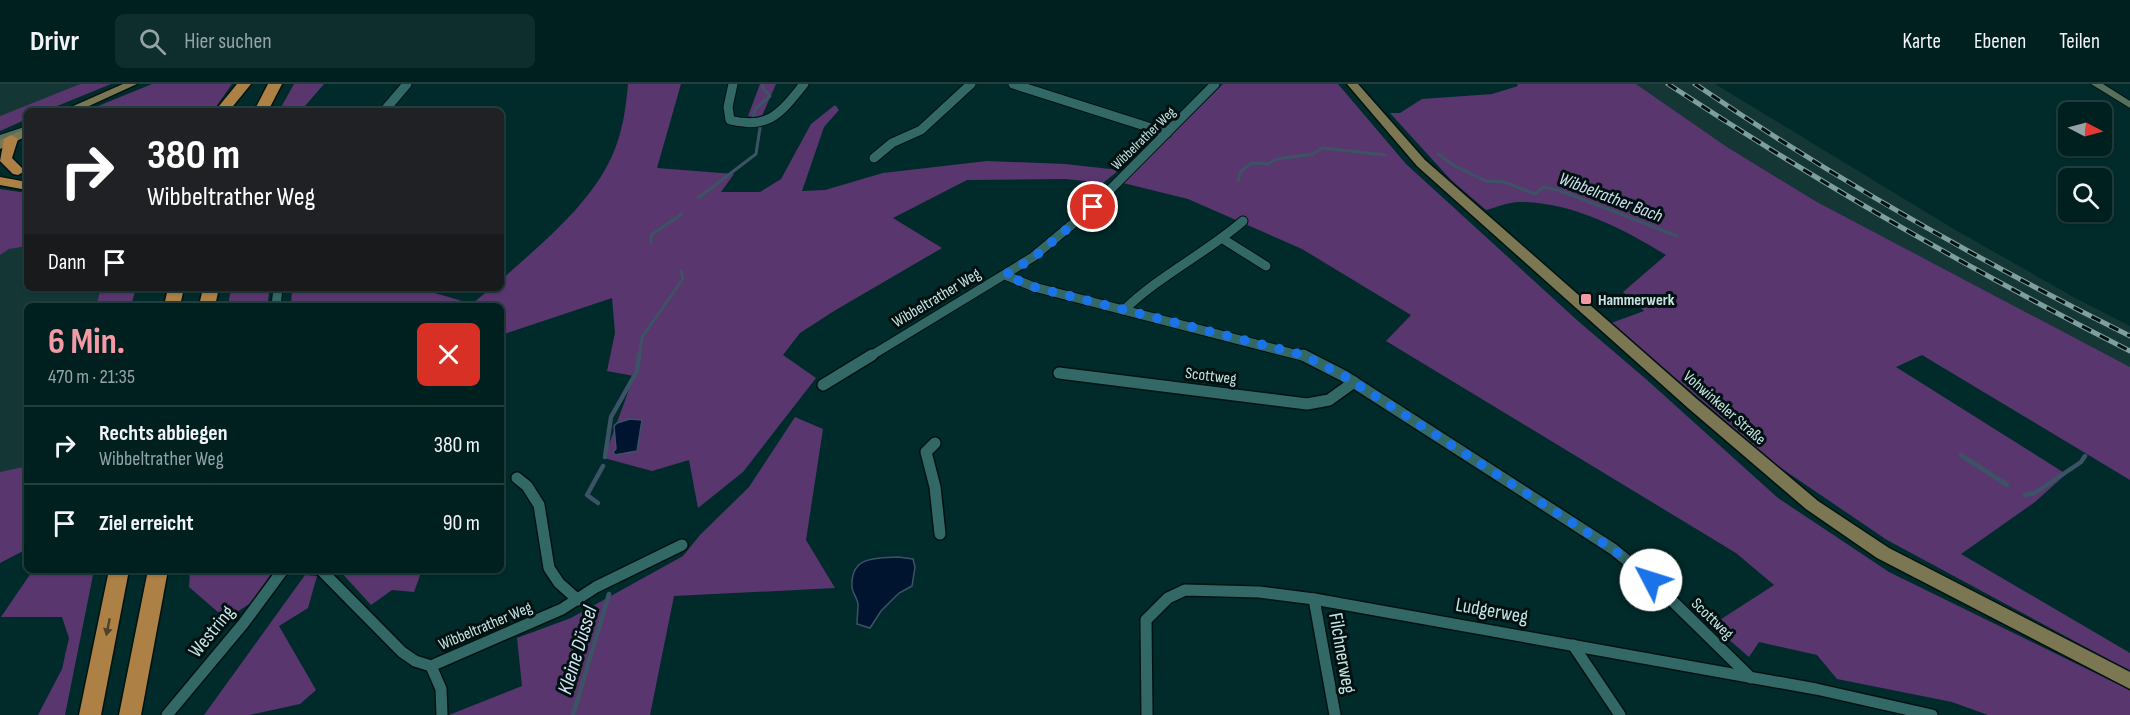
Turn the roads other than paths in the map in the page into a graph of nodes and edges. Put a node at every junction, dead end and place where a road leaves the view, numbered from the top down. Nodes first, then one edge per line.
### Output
1 (132, 84) edge
2 (245, 84) edge
3 (275, 84) edge
4 (407, 84) edge
5 (733, 84) edge
6 (804, 84) edge
7 (971, 84) edge
8 (1013, 84) edge
9 (1215, 84) edge
10 (1352, 84) edge
11 (2096, 84) edge
12 (2130, 105) edge
13 (75, 108) edge
14 (225, 108) edge
15 (233, 108) edge
16 (263, 108) edge
17 (387, 108) edge
18 (24, 131) edge
19 (1167, 133) junction
20 (4, 141) edge
21 (874, 158) dead end
22 (0, 168) edge
23 (22, 172) edge
24 (0, 181) edge
25 (24, 185) edge
26 (1114, 185) joint
27 (1243, 220) dead end
28 (1223, 239) junction
29 (1266, 266) dead end
30 (1005, 275) junction
31 (1124, 310) junction
32 (1059, 373) dead end
33 (1354, 382) junction
34 (823, 385) dead end
35 (935, 443) dead end
36 (517, 478) dead end
37 (940, 534) dead end
38 (682, 545) dead end
39 (118, 573) edge
40 (157, 573) edge
41 (281, 573) edge
42 (324, 573) edge
43 (1314, 598) junction
44 (578, 600) junction
45 (1572, 645) junction
46 (430, 666) junction
47 (1751, 678) junction
48 (2130, 681) edge
49 (90, 715) edge
50 (130, 715) edge
51 (167, 715) edge
52 (442, 715) edge
53 (1147, 715) edge
54 (1335, 715) edge
55 (1620, 715) edge
56 (1932, 715) edge

1 - 13 main road
2 - 14 highway
2 - 15 highway
3 - 16 highway
4 - 17 street
5 - 6 street
7 - 21 street
8 - 19 street
9 - 19 street, Wibbelrather Weg
10 - 48 main road, Vohwinkeler Straße
11 - 12 street
18 - 20 main road
19 - 26 street, Wibbelrather Weg
20 - 23 highway
22 - 23 highway
24 - 25 highway
26 - 30 street, Wibbeltrather Weg
27 - 28 street
28 - 29 street
28 - 31 street
30 - 31 street, Scottweg
30 - 34 street, Wibbeltrather Weg
31 - 33 street, Scottweg
32 - 33 street, Scottweg
33 - 47 street, Scottweg
35 - 37 street
36 - 44 street
38 - 44 street, Wibbeltrather Weg
39 -> 49 highway
40 - 50 highway
41 - 51 street, Westring
42 - 46 street, Wibbeltrather Weg
43 - 45 street, Ludgerweg
43 - 53 street, Ludgerweg
43 - 54 street, Filchnerweg
44 - 46 street, Wibbeltrather Weg
45 - 47 street, Ludgerweg
45 - 55 street
46 - 52 street
47 - 56 street, Ludgerweg

